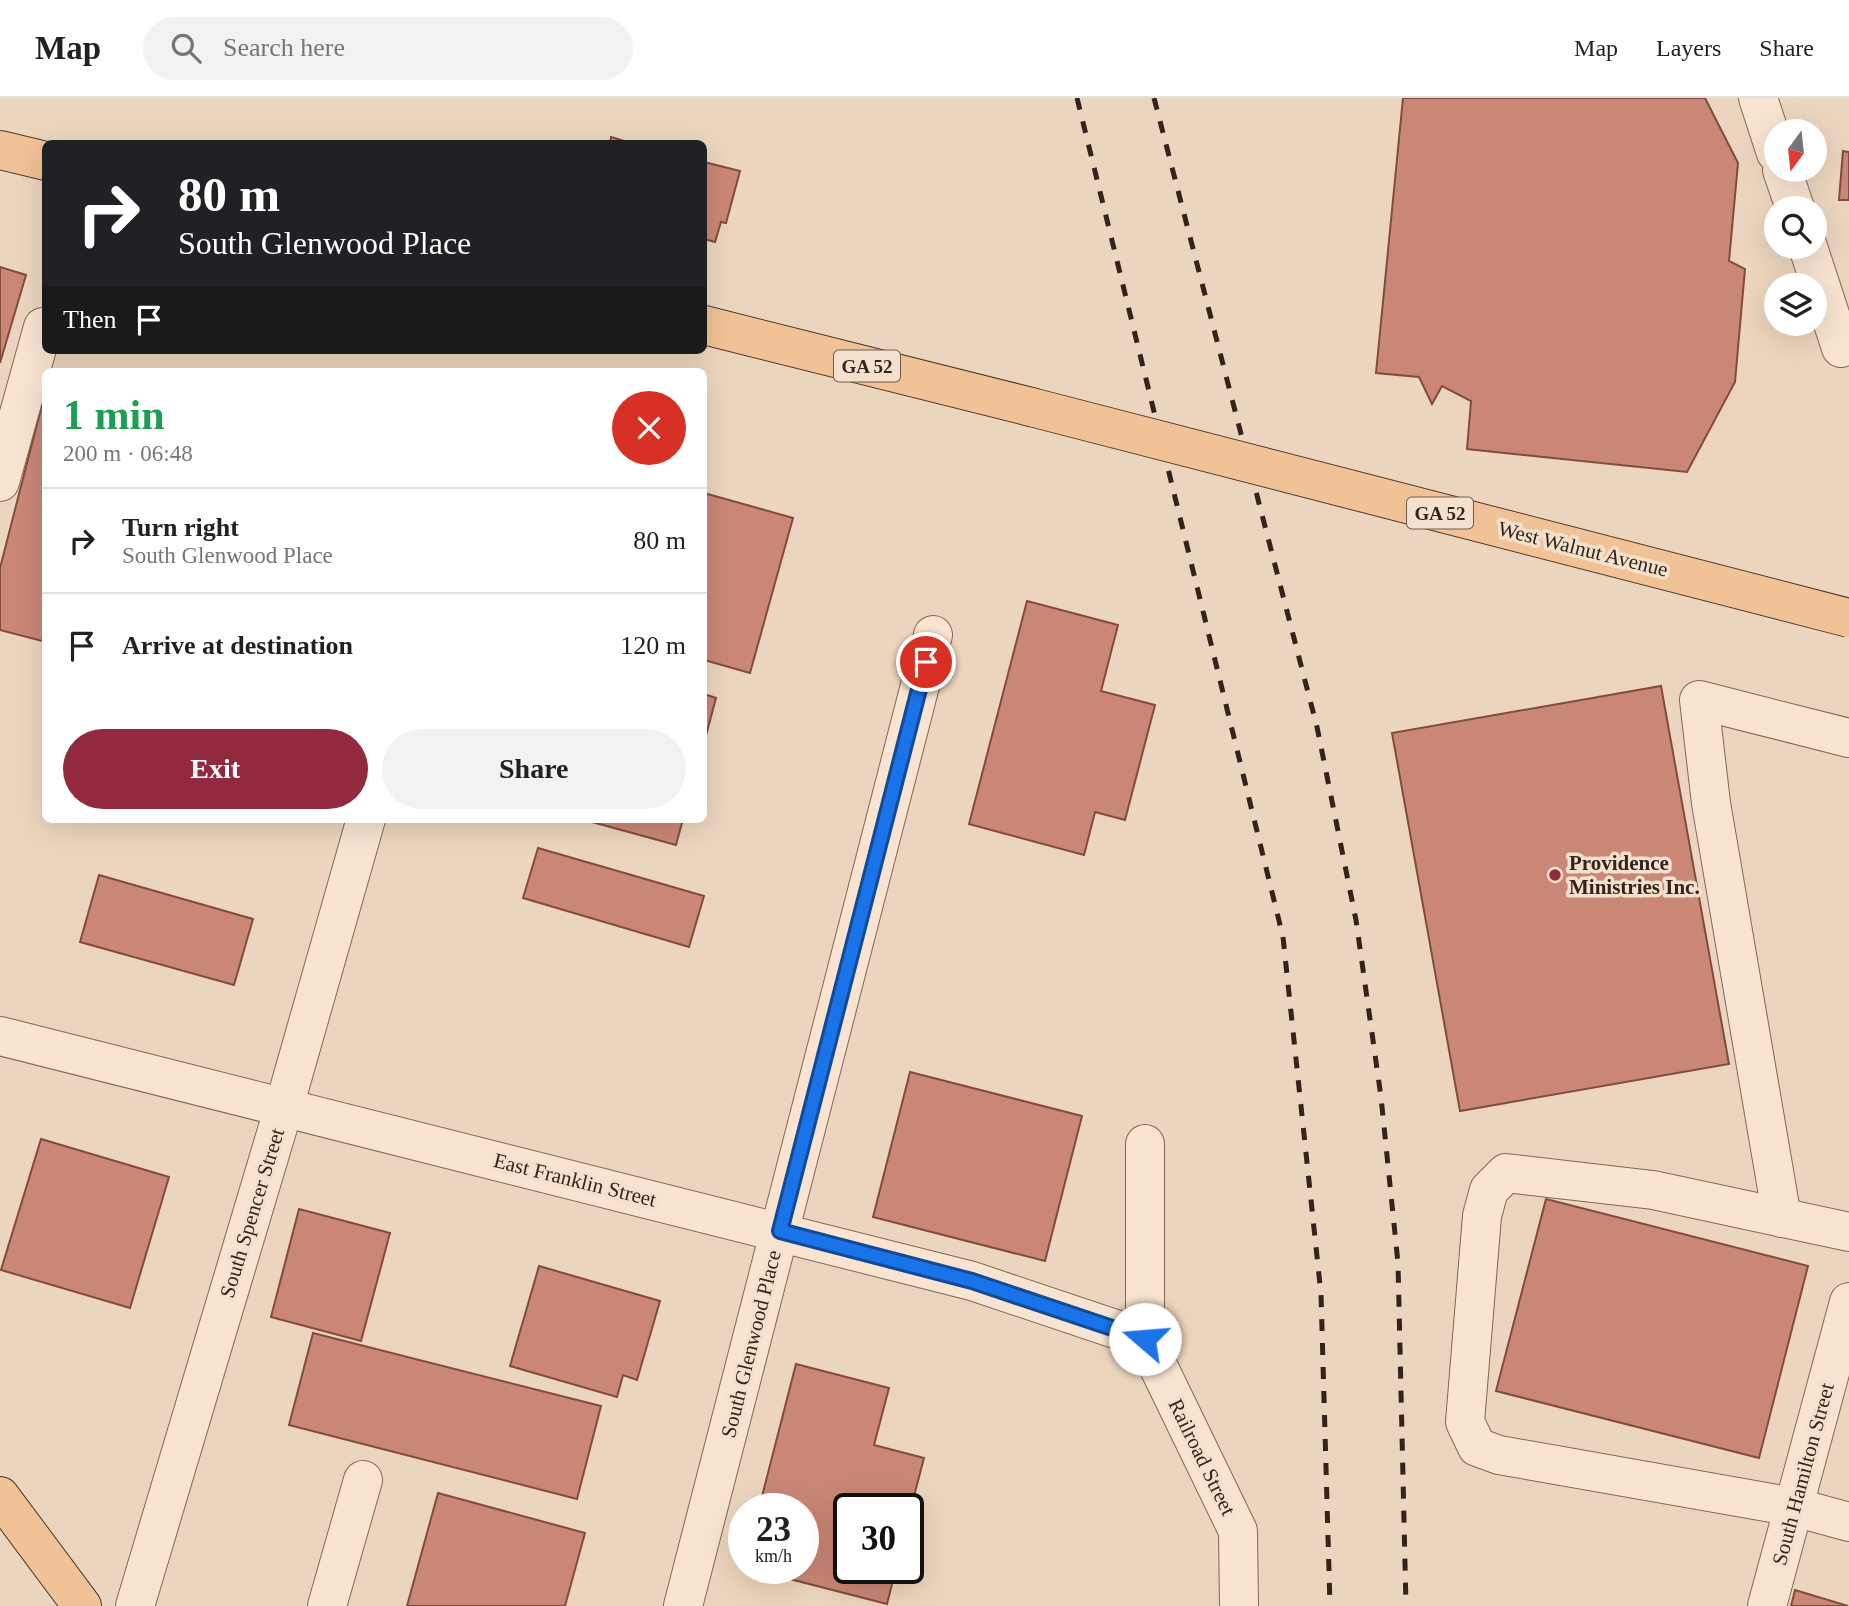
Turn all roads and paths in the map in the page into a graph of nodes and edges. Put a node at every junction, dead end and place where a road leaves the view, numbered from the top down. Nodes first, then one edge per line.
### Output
1 (1758, 98) edge
2 (1765, 119) edge
3 (0, 150) edge
4 (42, 160) edge
5 (1812, 259) edge
6 (707, 326) edge
7 (42, 331) edge
8 (1841, 348) dead end
9 (0, 482) edge
10 (1849, 618) edge
11 (933, 635) dead end
12 (1849, 738) edge
13 (365, 823) edge
14 (0, 1036) edge
15 (284, 1107) junction
16 (1145, 1144) dead end
17 (1782, 1218) junction
18 (780, 1231) junction
19 (1849, 1232) edge
20 (1849, 1301) edge
21 (1145, 1339) junction
22 (363, 1480) dead end
23 (0, 1496) edge
24 (1794, 1507) junction
25 (1849, 1522) edge
26 (82, 1606) edge
27 (135, 1606) edge
28 (327, 1606) edge
29 (683, 1606) edge
30 (1239, 1606) edge
31 (1767, 1606) edge

1 - 2 street
3 - 4 main road
5 - 8 street
6 - 10 main road, West Walnut Avenue / GA 52, bridge
7 - 9 street
11 - 18 street, South Glenwood Place
12 - 17 street
13 - 15 street, South Spencer Street
14 - 15 street, East Franklin Street
15 - 18 street, East Franklin Street
15 - 27 street, South Spencer Street
16 - 21 street, Railroad Street
17 - 19 street
17 - 24 street
18 - 21 street, East Franklin Street
18 - 29 street, South Glenwood Place
20 - 24 street, South Hamilton Street
21 - 30 street, Railroad Street
22 - 28 street
23 - 26 main road
24 - 25 street
24 - 31 street, South Hamilton Street

